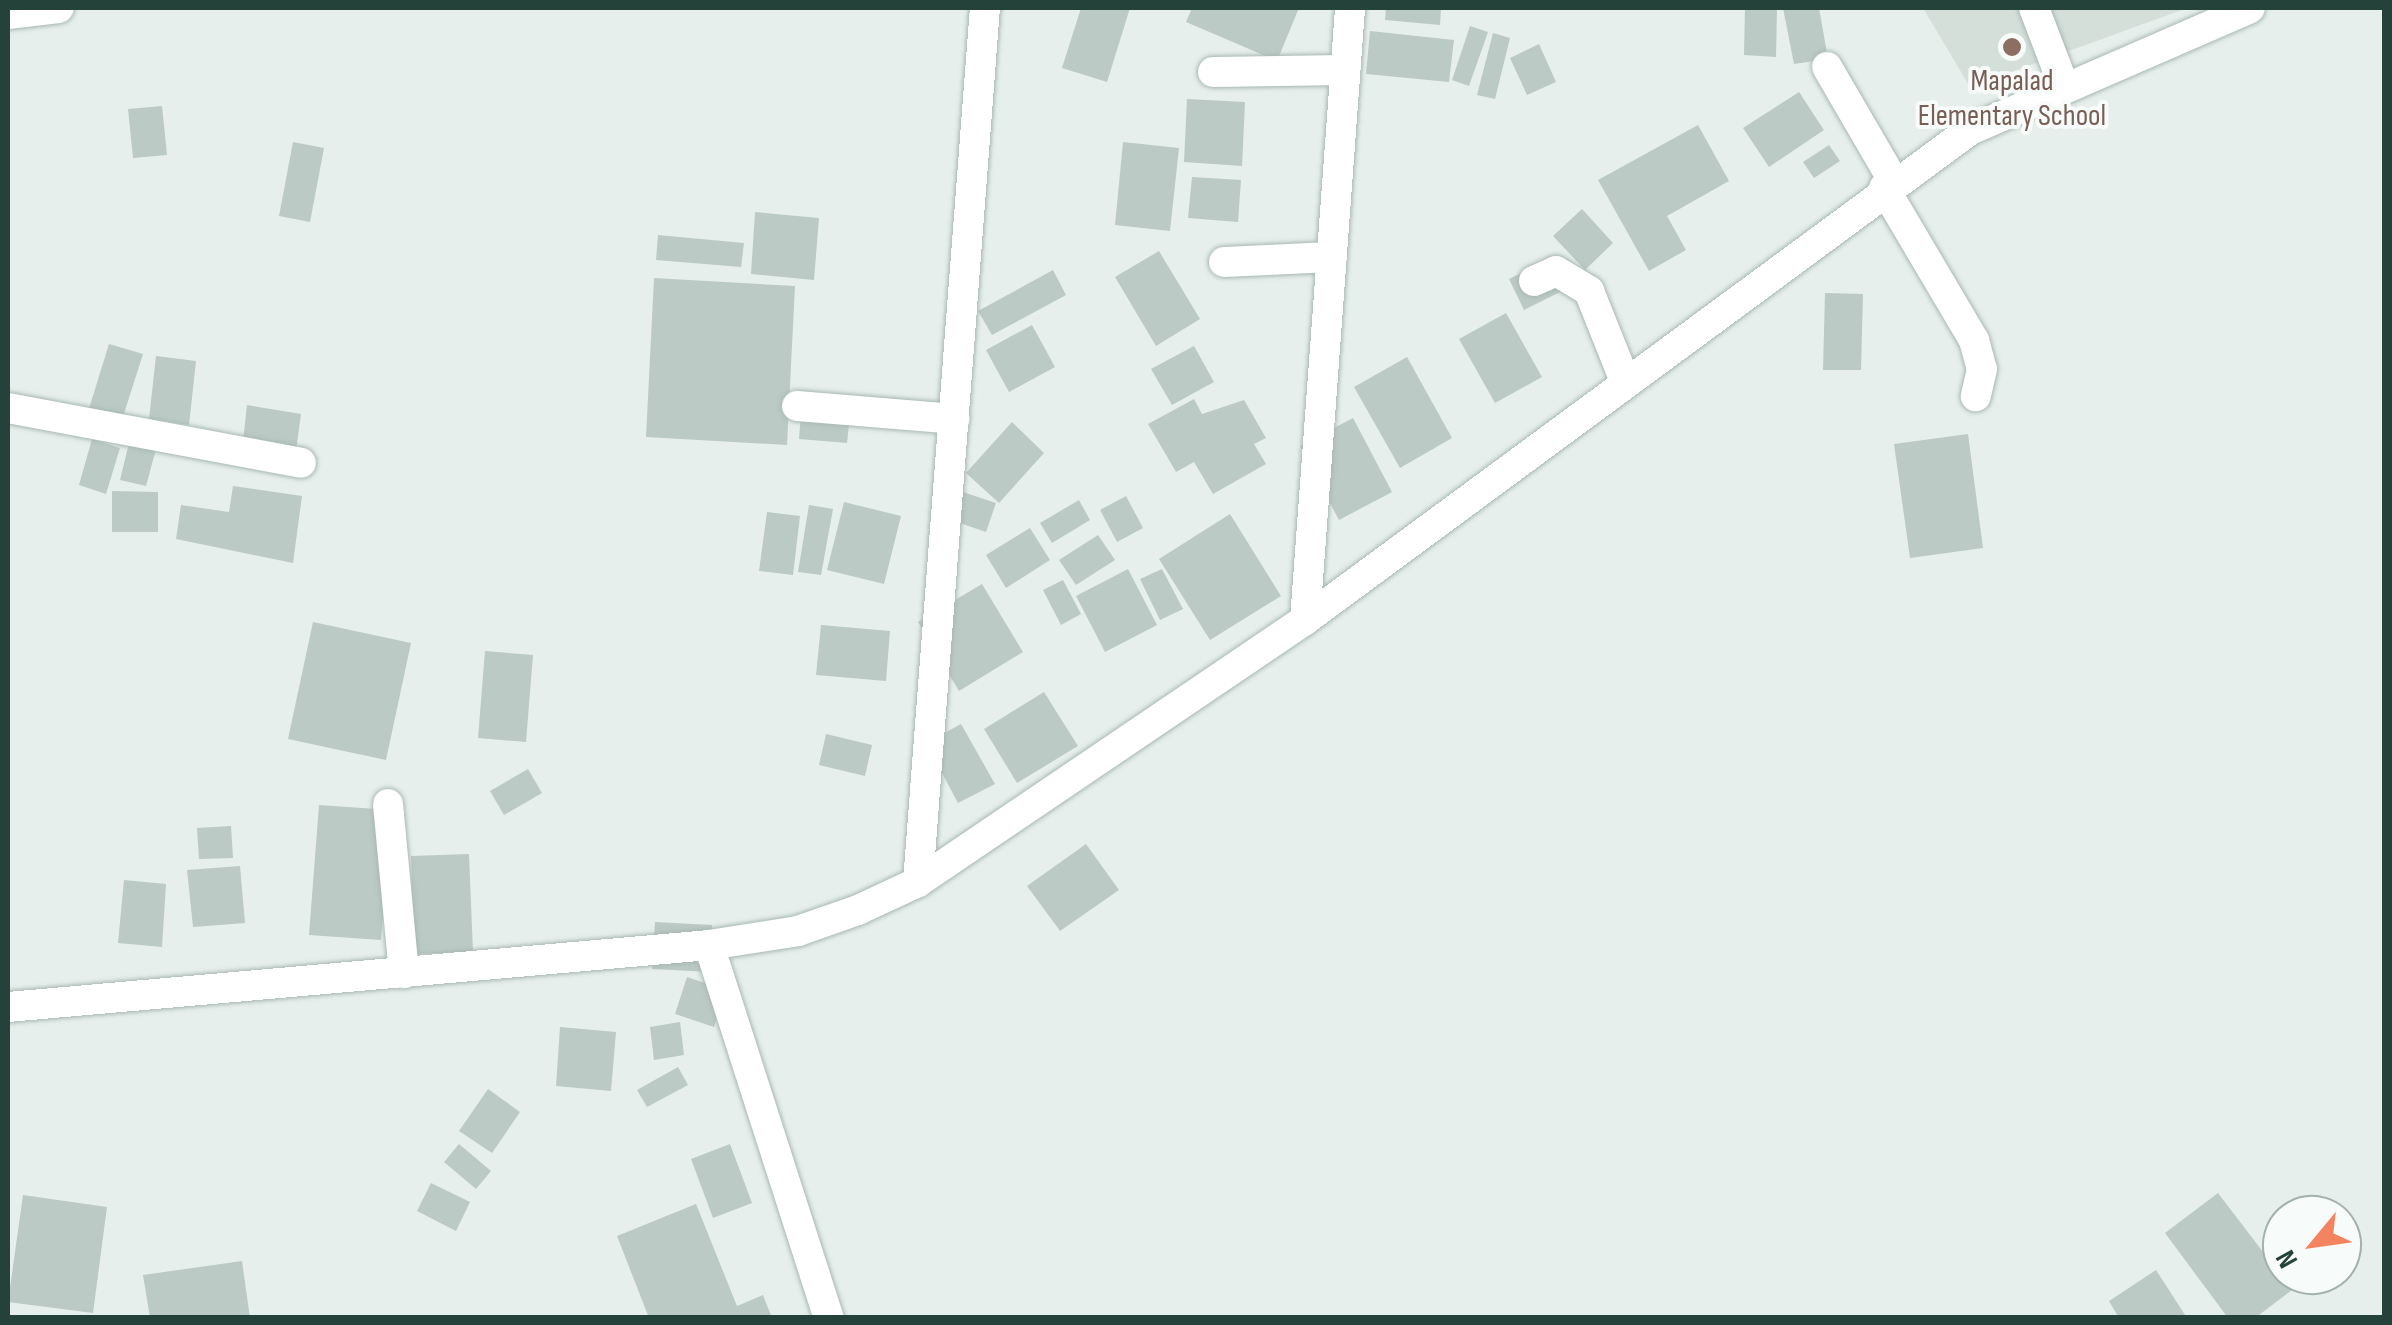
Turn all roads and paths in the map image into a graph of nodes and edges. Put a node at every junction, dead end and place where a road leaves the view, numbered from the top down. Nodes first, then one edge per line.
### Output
1 (59, 8) edge
2 (985, 8) edge
3 (1350, 8) edge
4 (2034, 8) edge
5 (2250, 8) edge
6 (8, 14) edge
7 (1828, 67) dead end
8 (1346, 70) junction
9 (1214, 72) dead end
10 (2064, 84) junction
11 (1889, 185) junction
12 (1332, 257) junction
13 (1224, 262) dead end
14 (1534, 281) dead end
15 (1624, 382) junction
16 (1976, 396) dead end
17 (797, 406) dead end
18 (8, 408) edge
19 (954, 419) junction
20 (300, 463) dead end
21 (1305, 620) junction
22 (388, 804) dead end
23 (918, 882) junction
24 (709, 945) junction
25 (404, 973) junction
26 (8, 1007) edge
27 (829, 1318) edge

1 - 6 street
2 - 19 street
3 - 8 street
4 - 10 street
5 - 10 street
7 - 11 street
8 - 9 street
8 - 12 street
10 - 11 street
11 - 15 street
11 - 16 street
12 - 13 street
12 - 21 street
14 - 15 street
15 - 21 street
17 - 19 street
18 - 20 street
19 - 23 street
21 - 23 street
22 - 25 street
23 - 24 street
24 - 25 street
24 - 27 street
25 - 26 street

